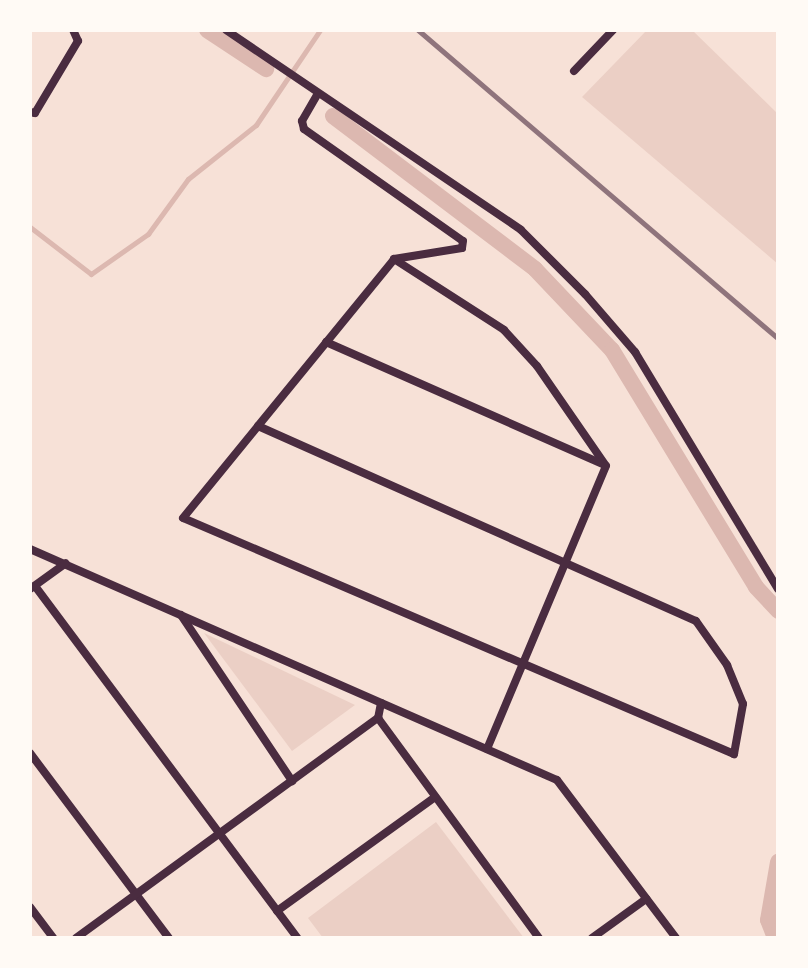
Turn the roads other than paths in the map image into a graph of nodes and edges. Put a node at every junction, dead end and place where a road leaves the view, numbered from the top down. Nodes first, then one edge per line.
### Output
1 (73, 30) edge
2 (226, 30) edge
3 (613, 30) edge
4 (574, 71) dead end
5 (317, 95) junction
6 (30, 112) edge
7 (394, 259) junction
8 (326, 342) junction
9 (258, 426) junction
10 (606, 466) junction
11 (30, 549) edge
12 (66, 563) junction
13 (565, 563) junction
14 (32, 588) edge
15 (778, 589) edge
16 (181, 614) junction
17 (523, 663) junction
18 (381, 703) junction
19 (378, 718) junction
20 (487, 749) junction
21 (30, 753) edge
22 (292, 781) junction
23 (435, 797) junction
24 (219, 834) junction
25 (136, 894) junction
26 (646, 899) junction
27 (30, 907) edge
28 (277, 911) junction
29 (53, 938) edge
30 (76, 938) edge
31 (169, 938) edge
32 (297, 938) edge
33 (539, 938) edge
34 (592, 938) edge
35 (676, 938) edge

1 - 6 street
2 - 5 street
3 - 4 street
5 - 7 street
5 - 15 street
7 - 8 street
7 - 10 street
8 - 9 street
8 - 10 street
9 - 13 street
9 - 17 street
10 - 13 street
11 - 12 street
12 - 14 street
12 - 16 street
13 - 17 street
13 - 17 street
14 - 24 street
16 - 18 street
16 - 22 street
17 - 20 street
18 - 19 street
18 - 20 street
19 - 22 street
19 - 23 street
20 - 26 street
21 - 25 street
22 - 24 street
23 - 28 street
23 - 33 street
24 - 25 street
24 - 28 street
25 - 30 street
25 - 31 street
26 - 34 street
26 - 35 street
27 - 29 street
28 - 32 street

